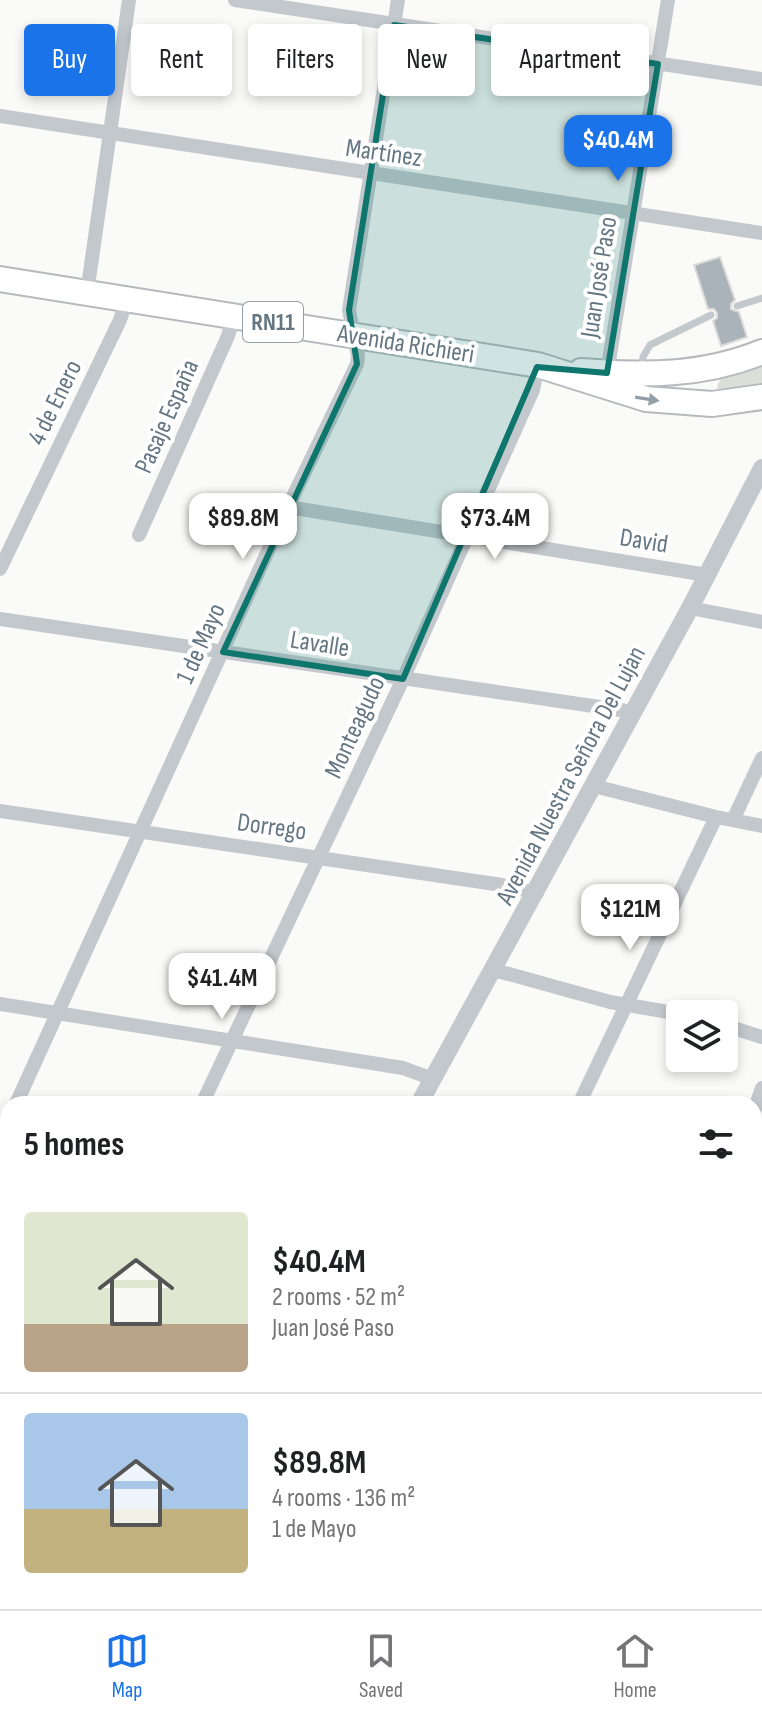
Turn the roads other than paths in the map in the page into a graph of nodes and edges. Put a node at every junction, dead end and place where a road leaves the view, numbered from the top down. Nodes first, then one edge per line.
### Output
1 (129, 0) edge
2 (235, 0) edge
3 (398, 0) edge
4 (668, 0) edge
5 (388, 24) edge
6 (394, 24) edge
7 (475, 37) edge
8 (658, 64) junction
9 (762, 79) edge
10 (382, 96) edge
11 (0, 116) edge
12 (108, 132) junction
13 (369, 174) junction
14 (632, 212) junction
15 (762, 233) edge
16 (0, 279) edge
17 (87, 293) junction
18 (762, 298) edge
19 (127, 299) junction
20 (737, 306) dead end
21 (711, 315) dead end
22 (234, 316) junction
23 (353, 334) junction
24 (762, 352) edge
25 (542, 366) junction
26 (710, 369) junction
27 (607, 373) junction
28 (640, 374) junction
29 (754, 402) edge
30 (712, 404) junction
31 (762, 468) edge
32 (288, 507) junction
33 (139, 535) dead end
34 (467, 537) junction
35 (0, 569) edge
36 (707, 575) junction
37 (690, 608) junction
38 (0, 619) edge
39 (762, 622) edge
40 (223, 652) junction
41 (403, 679) junction
42 (634, 712) junction
43 (762, 758) edge
44 (594, 786) junction
45 (0, 811) edge
46 (716, 817) junction
47 (733, 820) junction
48 (762, 826) edge
49 (140, 832) junction
50 (320, 857) junction
51 (537, 893) junction
52 (494, 970) junction
53 (0, 1004) edge
54 (627, 1004) junction
55 (666, 1011) edge
56 (56, 1013) junction
57 (738, 1029) edge
58 (762, 1037) edge
59 (234, 1042) junction
60 (433, 1079) junction
61 (20, 1096) edge
62 (206, 1096) edge
63 (423, 1096) edge
64 (583, 1096) edge

1 - 12 street
2 - 5 street
3 - 6 street, 1 de Mayo
4 - 8 street, Juan José Paso
7 - 8 street
8 - 9 street
8 - 14 street, Juan José Paso
10 - 13 street, 1 de Mayo
11 - 12 street, Martínez
12 - 13 street, Martínez
12 - 17 street
13 - 14 street, Martínez
13 - 23 street, 1 de Mayo
14 - 15 street, Martínez
14 - 27 street, Juan José Paso
16 - 17 main road, Avenida Richieri / RN11
17 - 19 main road, Avenida Richieri / RN11
18 - 20 lane
19 - 22 main road, Avenida Richieri / RN11
19 - 35 street, 4 de Enero
21 - 28 lane
22 - 23 main road, Avenida Richieri / RN11
22 - 33 street, Pasaje España
23 - 25 main road, Avenida Richieri / RN11
23 - 32 street, 1 de Mayo
24 - 26 main road, RN11
25 - 27 main road, RN11
25 -> 30 main road, Avenida Richieri / RN11
25 - 34 street, Monteagudo
26 - 28 main road, RN11
26 - 30 main road
27 - 28 main road, RN11
29 - 30 main road, Avenida Richieri / RN11
31 - 36 street, Avenida Nuestra Señora Del Lujan
32 - 34 street, David
32 - 40 street, 1 de Mayo
34 - 36 street, David
34 - 41 street, Monteagudo
36 - 37 street, Avenida Nuestra Señora Del Lujan
37 - 39 street
37 - 42 street, Avenida Nuestra Señora Del Lujan
38 - 40 street, Lavalle
40 - 41 street, Lavalle
40 - 49 street, 1 de Mayo
41 - 42 street, Lavalle
41 - 50 street, Monteagudo
42 - 44 street, Avenida Nuestra Señora Del Lujan
43 - 47 street
44 - 46 street
44 - 51 street, Avenida Nuestra Señora Del Lujan
45 - 49 street, Dorrego
46 - 47 street
46 - 54 street
47 - 48 street
49 - 50 street, Dorrego
49 - 56 street, 1 de Mayo
50 - 51 street, Dorrego
50 - 59 street, Monteagudo
51 - 52 street, Avenida Nuestra Señora Del Lujan
52 - 54 street
52 - 60 street, Avenida Nuestra Señora Del Lujan
53 - 56 street
54 - 55 street
54 - 64 street
56 - 59 street
56 - 61 street, 1 de Mayo
57 - 58 street
59 - 60 street
59 - 62 street, Monteagudo
60 - 63 street, Avenida Nuestra Señora Del Lujan

